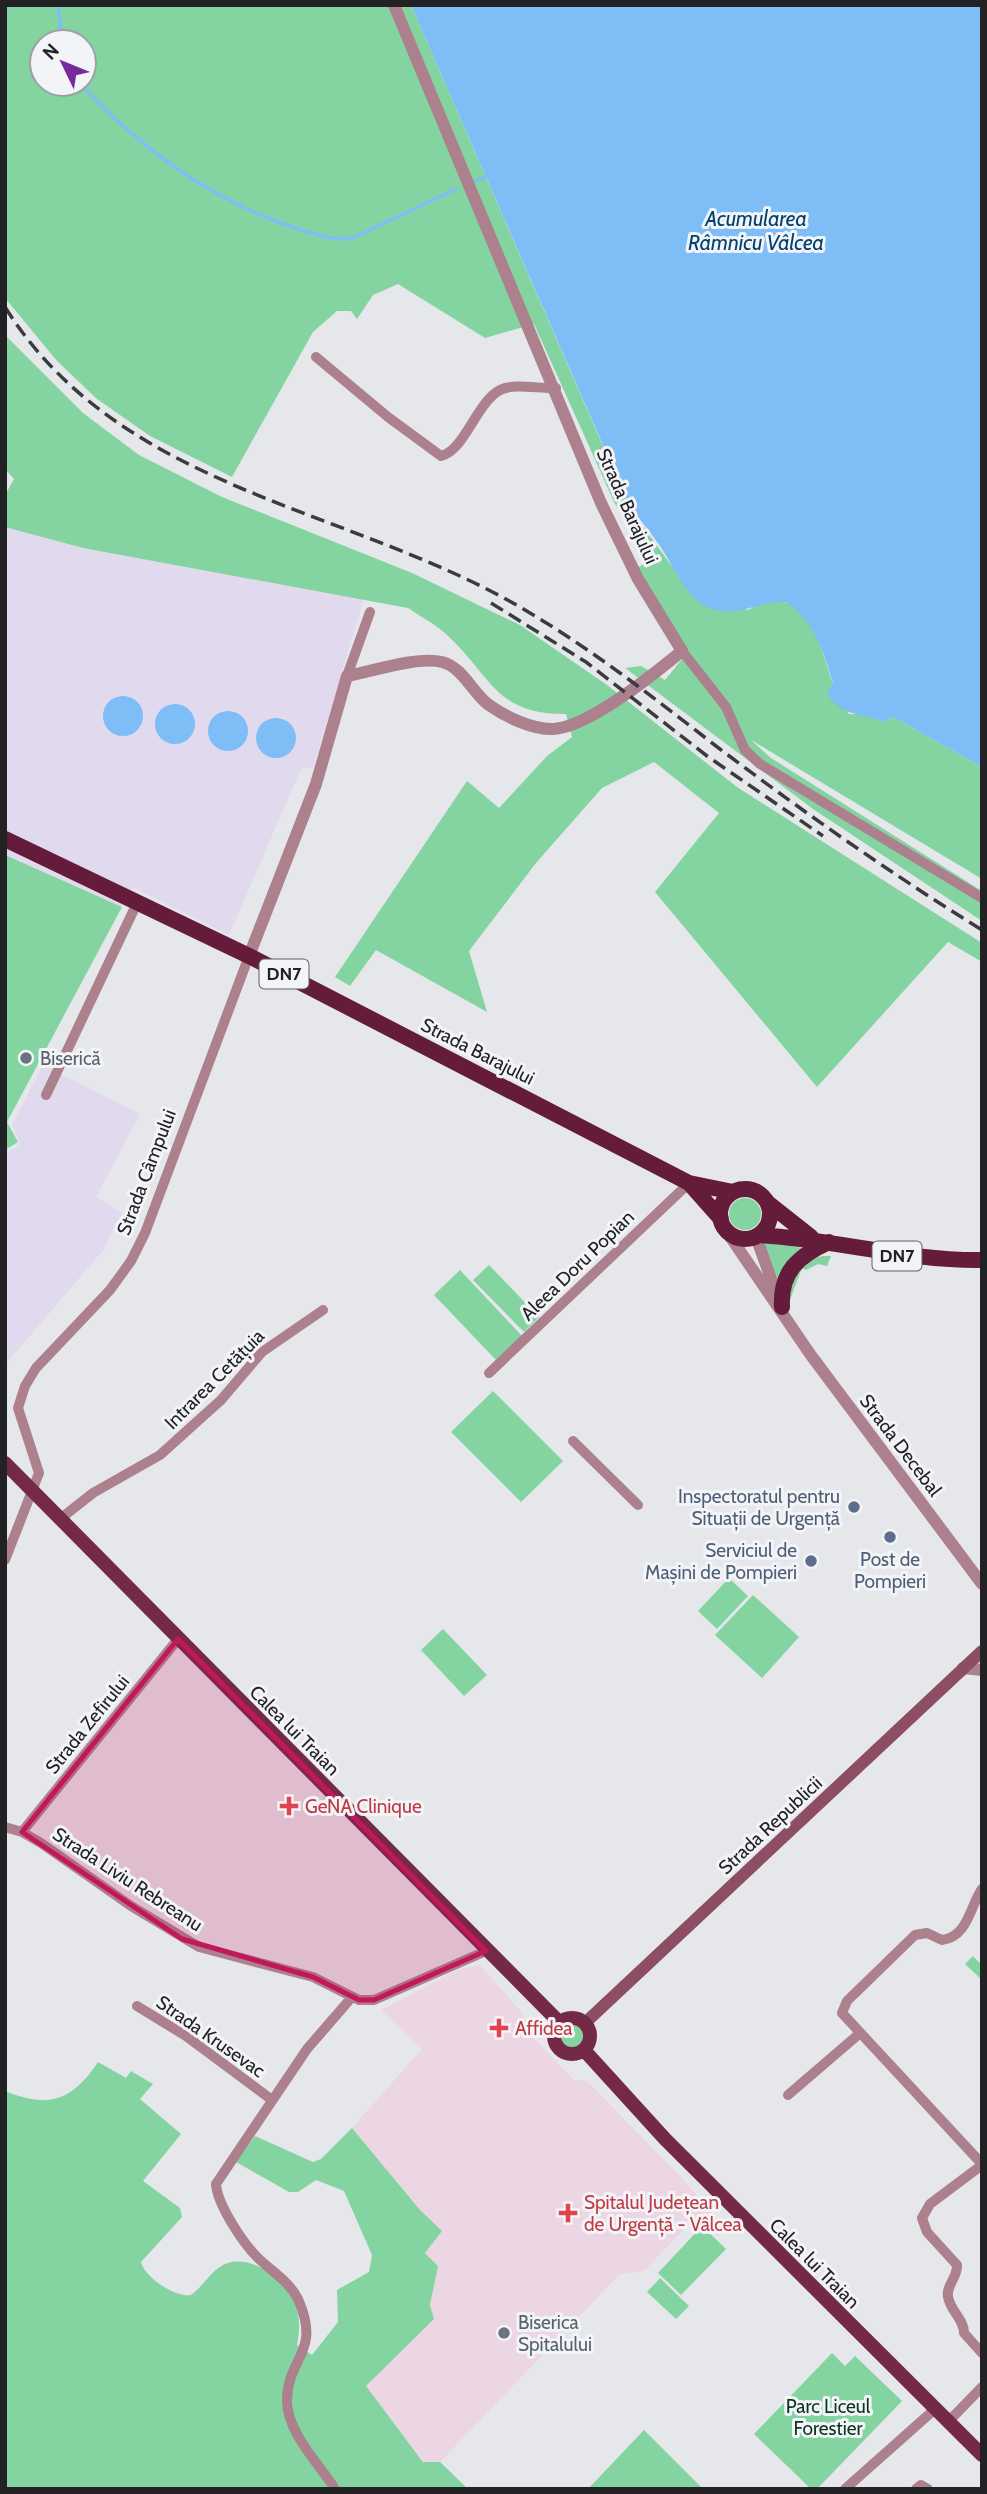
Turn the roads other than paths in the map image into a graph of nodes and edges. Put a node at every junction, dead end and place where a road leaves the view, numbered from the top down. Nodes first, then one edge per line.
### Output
1 (394, 5) edge
2 (316, 357) dead end
3 (556, 388) junction
4 (370, 612) dead end
5 (682, 651) junction
6 (347, 676) junction
7 (5, 839) edge
8 (982, 898) edge
9 (138, 901) junction
10 (248, 956) junction
11 (46, 1095) dead end
12 (689, 1183) junction
13 (733, 1192) junction
14 (768, 1203) junction
15 (723, 1224) junction
16 (758, 1236) junction
17 (821, 1240) junction
18 (982, 1260) edge
19 (782, 1307) junction
20 (323, 1310) dead end
21 (791, 1326) junction
22 (489, 1373) dead end
23 (573, 1441) dead end
24 (5, 1463) edge
25 (33, 1491) junction
26 (638, 1505) dead end
27 (60, 1519) junction
28 (5, 1560) edge
29 (982, 1584) edge
30 (178, 1639) junction
31 (981, 1650) edge
32 (963, 1668) junction
33 (982, 1670) edge
34 (5, 1827) edge
35 (22, 1832) junction
36 (982, 1889) edge
37 (486, 1951) junction
38 (352, 1997) junction
39 (137, 2006) dead end
40 (559, 2022) junction
41 (585, 2023) junction
42 (859, 2034) junction
43 (584, 2050) junction
44 (788, 2095) dead end
45 (272, 2100) junction
46 (982, 2165) edge
47 (982, 2353) edge
48 (982, 2387) edge
49 (935, 2409) junction
50 (948, 2422) junction
51 (982, 2455) edge
52 (335, 2489) edge
53 (845, 2489) edge
54 (916, 2489) edge
55 (928, 2489) edge

1 - 3 street, Strada Barajului
2 - 3 street
3 - 5 street, Strada Barajului
4 - 6 street
5 - 6 street
5 - 8 street, Strada Barajului
6 - 10 street
7 - 9 highway, Strada Barajului / DN7
9 - 10 highway, Strada Barajului / DN7
9 - 11 street
10 - 12 highway, Strada Barajului / DN7
10 - 25 street, Strada Câmpului
12 - 13 highway, Strada Barajului / DN7
12 - 15 highway, Strada Barajului / DN7
12 - 22 street, Aleea Doru Popian
13 - 14 highway, DN7
13 - 15 highway
14 - 16 highway
14 - 17 highway, DN7
15 - 16 highway, DN7
15 - 21 street, Strada Decebal
16 - 17 highway, DN7
16 - 19 street, Strada Decebal
17 - 18 highway, DN7
17 - 19 highway
19 - 21 street, Strada Decebal
20 - 27 street, Intrarea Cetățuia
21 - 29 street, Strada Decebal
23 - 26 street
24 - 25 main road, Calea lui Traian
25 - 27 main road, Calea lui Traian
25 - 28 street
27 - 30 main road, Calea lui Traian
30 - 35 street, Strada Zefirului
30 - 37 main road, Calea lui Traian
31 - 32 main road, Strada Republicii
32 - 33 street
32 - 41 main road, Strada Republicii
34 - 35 street, Strada Liviu Rebreanu
35 - 38 street, Strada Liviu Rebreanu
36 - 42 street
37 - 38 street
37 - 40 main road, Calea lui Traian
38 - 45 street
39 - 45 street, Strada Krusevac
40 - 41 main road
40 - 43 main road
41 - 43 main road
42 - 44 street
42 - 46 street
43 - 49 main road, Calea lui Traian
45 - 52 street, Strada Krusevac
46 - 47 street
48 - 50 street
49 - 50 main road, Calea lui Traian
49 - 53 street
50 - 51 main road, Calea lui Traian
54 - 55 street

